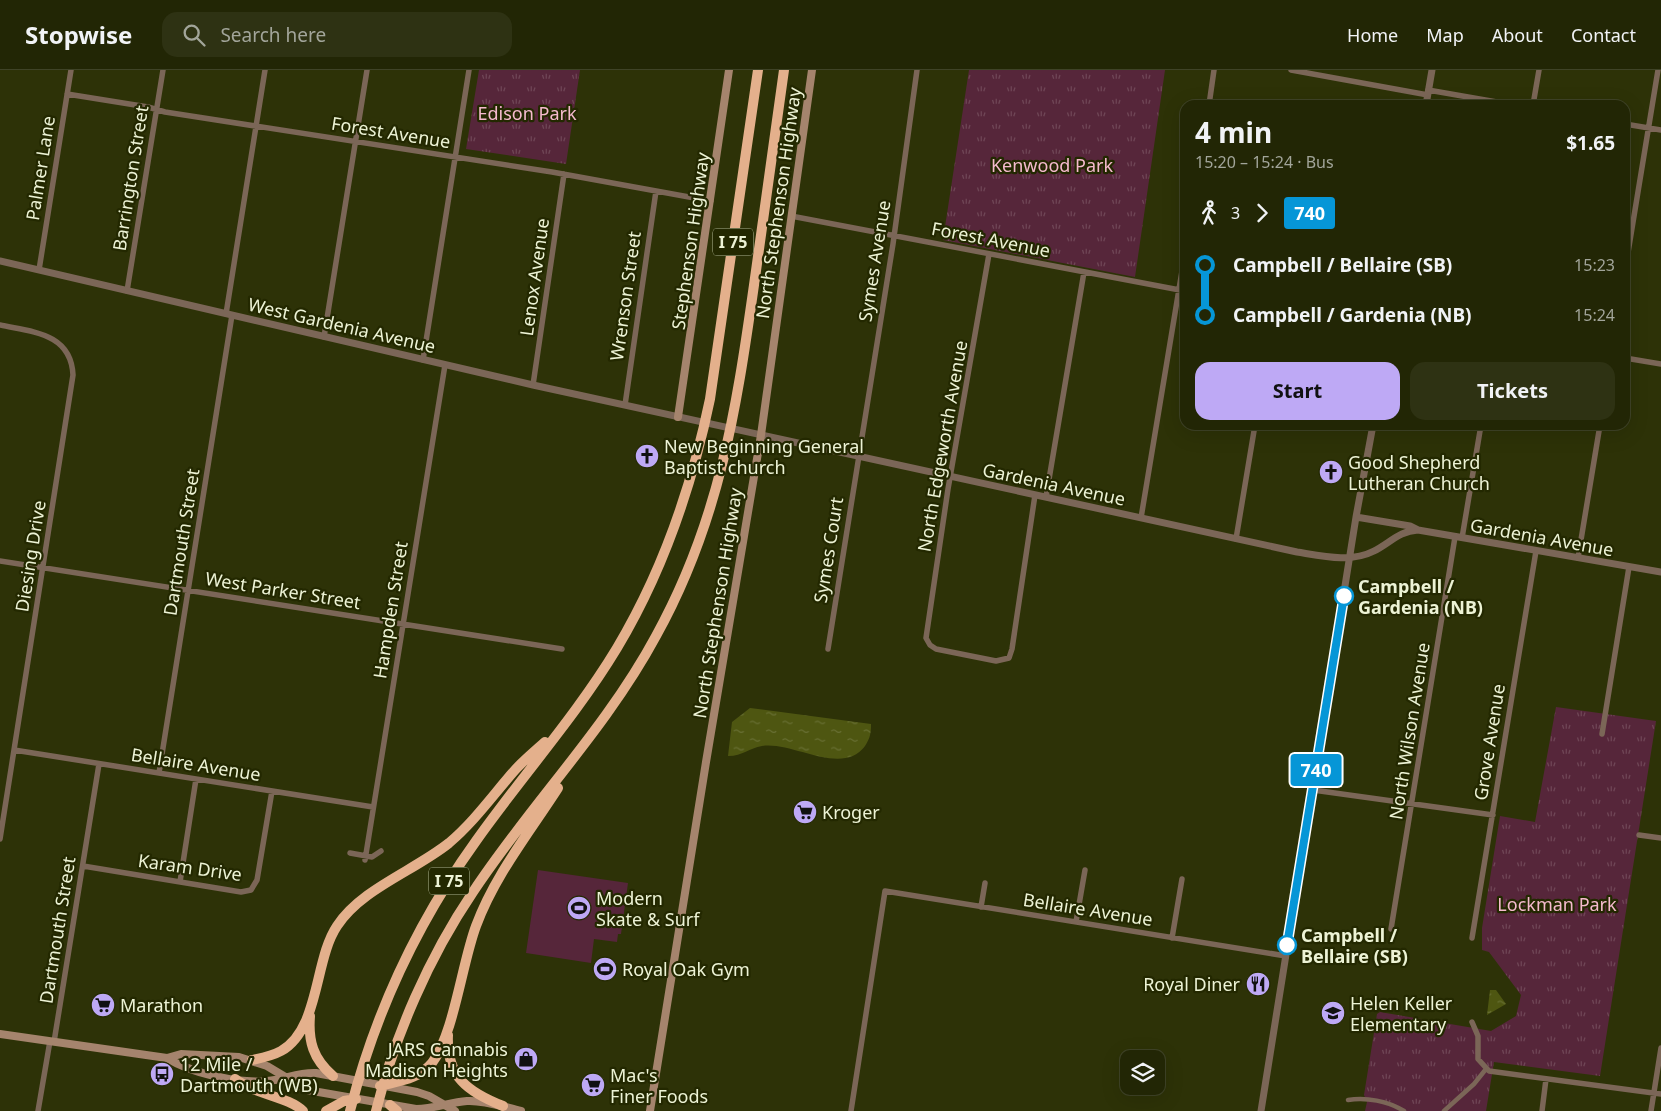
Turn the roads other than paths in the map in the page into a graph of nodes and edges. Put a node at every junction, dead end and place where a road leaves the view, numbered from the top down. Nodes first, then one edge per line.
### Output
1 (71, 70) edge
2 (162, 70) edge
3 (265, 70) edge
4 (367, 70) edge
5 (469, 70) edge
6 (729, 70) edge
7 (757, 70) edge
8 (784, 70) edge
9 (812, 70) edge
10 (917, 70) edge
11 (1214, 70) edge
12 (1291, 70) edge
13 (1432, 70) edge
14 (1539, 70) edge
15 (1658, 70) edge
16 (1428, 92) junction
17 (67, 94) junction
18 (1209, 100) edge
19 (1427, 100) edge
20 (1481, 100) edge
21 (1534, 100) edge
22 (156, 109) junction
23 (1630, 125) edge
24 (256, 126) junction
25 (1648, 128) junction
26 (1661, 130) edge
27 (356, 142) junction
28 (455, 157) junction
29 (564, 174) junction
30 (656, 191) junction
31 (711, 202) junction
32 (791, 216) junction
33 (894, 236) junction
34 (1630, 240) edge
35 (989, 254) junction
36 (0, 261) edge
37 (39, 270) junction
38 (1084, 272) junction
39 (1180, 290) edge
40 (127, 291) junction
41 (1180, 301) edge
42 (229, 314) junction
43 (0, 324) edge
44 (324, 336) junction
45 (1630, 359) edge
46 (423, 360) junction
47 (1661, 364) edge
48 (445, 365) junction
49 (533, 385) junction
50 (625, 405) junction
51 (682, 418) junction
52 (1254, 430) edge
53 (1372, 430) edge
54 (1480, 430) edge
55 (1599, 430) edge
56 (761, 434) junction
57 (858, 456) junction
58 (951, 477) junction
59 (1035, 495) junction
60 (1046, 497) junction
61 (1356, 517) junction
62 (1141, 518) junction
63 (1418, 530) junction
64 (1236, 538) junction
65 (1459, 538) junction
66 (1536, 551) junction
67 (1350, 558) junction
68 (1578, 558) junction
69 (0, 561) edge
70 (1629, 567) junction
71 (44, 568) junction
72 (1661, 572) edge
73 (188, 590) junction
74 (402, 625) junction
75 (562, 649) dead end
76 (828, 649) dead end
77 (566, 722) junction
78 (1602, 734) dead end
79 (589, 738) junction
80 (14, 750) junction
81 (99, 764) junction
82 (158, 773) junction
83 (196, 779) junction
84 (1313, 790) junction
85 (272, 791) junction
86 (1412, 805) junction
87 (373, 807) junction
88 (1493, 814) junction
89 (1639, 835) dead end
90 (1661, 838) edge
91 (0, 839) edge
92 (381, 851) dead end
93 (350, 853) dead end
94 (365, 858) junction
95 (83, 866) junction
96 (1085, 870) dead end
97 (1182, 879) dead end
98 (180, 882) junction
99 (985, 883) dead end
100 (981, 907) junction
101 (1076, 922) junction
102 (1391, 929) dead end
103 (1172, 938) junction
104 (1472, 938) dead end
105 (1286, 956) junction
106 (310, 1007) junction
107 (449, 1020) junction
108 (1472, 1022) dead end
109 (0, 1034) edge
110 (52, 1042) junction
111 (1661, 1048) edge
112 (167, 1058) junction
113 (252, 1060) junction
114 (1486, 1069) junction
115 (333, 1076) junction
116 (284, 1077) junction
117 (235, 1078) junction
118 (1546, 1079) junction
119 (380, 1086) junction
120 (1654, 1093) junction
121 (1661, 1094) edge
122 (356, 1098) junction
123 (1348, 1100) dead end
124 (446, 1106) junction
125 (503, 1106) junction
126 (394, 1108) edge
127 (38, 1111) edge
128 (302, 1111) edge
129 (326, 1111) edge
130 (350, 1111) edge
131 (376, 1111) edge
132 (455, 1111) edge
133 (521, 1111) edge
134 (650, 1111) edge
135 (851, 1111) edge
136 (1261, 1111) edge
137 (1404, 1111) edge
138 (1444, 1111) edge
139 (1542, 1111) edge
140 (1651, 1111) edge

1 - 17 street, Palmer Lane
2 - 22 street, Barrington Street
3 - 24 street, Dartmouth Street
4 - 27 street
5 - 28 street
6 - 31 main road, Stephenson Highway
7 - 77 highway, I 75
8 - 79 highway, I 75
9 - 32 main road, North Stephenson Highway
10 - 33 street, Symes Avenue
11 - 18 street
12 - 16 street
13 - 16 street
14 - 21 street
15 - 25 street
16 - 19 street
16 - 20 street
17 - 22 street, Forest Avenue
17 - 37 street, Palmer Lane
22 - 24 street, Forest Avenue
22 - 40 street, Barrington Street
23 - 25 street
24 - 27 street, Forest Avenue
24 - 42 street, Dartmouth Street
25 - 26 street
25 - 34 street
27 - 28 street, Forest Avenue
27 - 44 street
28 - 29 street, Forest Avenue
28 - 46 street
29 - 30 street, Forest Avenue
29 - 49 street, Lenox Avenue
30 - 31 street, Forest Avenue
30 - 50 street, Wrenson Street
31 - 51 main road, Stephenson Highway
32 - 33 street, Forest Avenue
32 - 56 main road, North Stephenson Highway
33 - 35 street, Forest Avenue
33 - 57 street, Symes Avenue
35 - 38 street, Forest Avenue
35 - 58 street, North Edgeworth Avenue
36 - 37 street, West Gardenia Avenue
37 - 40 street, West Gardenia Avenue
38 - 39 street, Forest Avenue
38 - 60 street
40 - 42 street, West Gardenia Avenue
41 - 62 street
42 - 44 street, West Gardenia Avenue
42 - 73 street, Dartmouth Street
43 - 71 street, Diesing Drive
44 - 46 street, West Gardenia Avenue
45 - 47 street
46 - 48 street, West Gardenia Avenue
48 - 49 street, West Gardenia Avenue
48 - 74 street, Hampden Street
49 - 50 street, West Gardenia Avenue
50 - 51 street, West Gardenia Avenue
51 - 56 street, Gardenia Avenue
52 - 64 street
53 - 61 street
54 - 65 street, North Wilson Avenue
55 - 68 street
56 - 57 street, Gardenia Avenue
56 - 134 main road, North Stephenson Highway
57 - 58 street, Gardenia Avenue
57 - 76 street, Symes Court
58 - 59 street, Gardenia Avenue
58 - 59 street, North Edgeworth Avenue
59 - 60 street, Gardenia Avenue
60 - 62 street, Gardenia Avenue
61 - 63 street, Gardenia Avenue
61 - 67 street
62 - 64 street, Gardenia Avenue
63 - 65 street, Gardenia Avenue
63 - 67 street, Gardenia Avenue
64 - 67 street, Gardenia Avenue
65 - 66 street, Gardenia Avenue
65 - 86 street, North Wilson Avenue
66 - 68 street, Gardenia Avenue
66 - 88 street, Grove Avenue
67 - 84 street
68 - 70 street, Gardenia Avenue
69 - 71 street, West Parker Street
70 - 72 street, Gardenia Avenue
70 - 78 street
71 - 73 street, West Parker Street
71 - 80 street, Diesing Drive
73 - 74 street, West Parker Street
73 - 82 street, Dartmouth Street
74 - 75 street, West Parker Street
74 - 87 street, Hampden Street
77 - 106 highway
77 - 130 highway, I 75
79 - 107 highway
79 - 131 highway, I 75
80 - 81 street, Bellaire Avenue
80 - 91 street, Diesing Drive
81 - 82 street, Bellaire Avenue
81 - 95 street, Dartmouth Street
82 - 83 street, Bellaire Avenue
83 - 85 street, Bellaire Avenue
83 - 98 street
84 - 86 street
84 - 105 street
85 - 87 street, Bellaire Avenue
85 - 98 street, Karam Drive
86 - 88 street
86 - 102 street, North Wilson Avenue
87 - 94 street, Hampden Street
88 - 104 street, Grove Avenue
89 - 90 street
92 - 94 street
93 - 94 street
95 - 98 street, Karam Drive
95 - 110 street, Dartmouth Street
96 - 101 street
97 - 103 street
99 - 100 street
100 - 101 street, Bellaire Avenue
100 - 135 street, Bellaire Avenue
101 - 103 street, Bellaire Avenue
103 - 105 street, Bellaire Avenue
105 - 136 street
106 - 113 highway
106 - 115 highway
107 - 119 highway
107 - 125 highway
108 - 114 street
109 - 110 main road
110 - 112 main road
110 - 127 street, Dartmouth Street
111 - 120 street
112 - 113 main road
112 - 117 main road
113 - 116 main road
114 - 118 street
114 - 138 street
115 - 116 main road
115 - 119 main road
116 - 117 main road
116 - 122 main road
117 - 128 highway
118 - 120 street
118 - 139 street
119 - 124 main road
120 - 121 street
120 - 140 street
122 - 126 main road
122 - 129 highway
123 - 137 street
124 - 125 main road
124 - 126 main road
124 - 132 main road
125 - 133 main road

